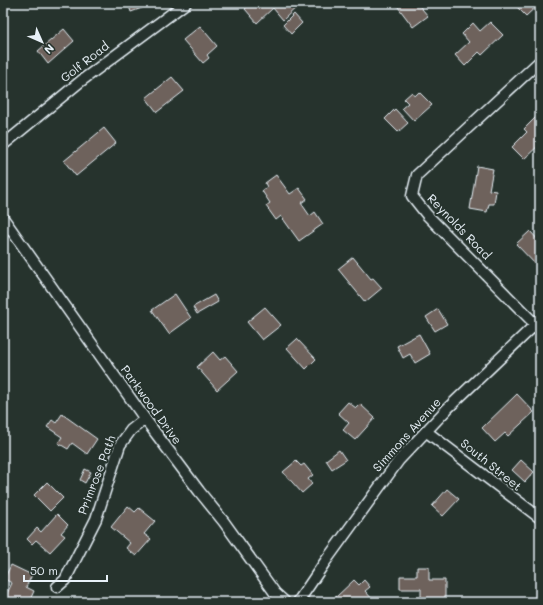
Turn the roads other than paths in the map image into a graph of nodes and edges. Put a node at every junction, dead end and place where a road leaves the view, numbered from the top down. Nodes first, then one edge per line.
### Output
1 (186, 3) edge
2 (540, 62) edge
3 (3, 145) edge
4 (3, 218) edge
5 (539, 322) edge
6 (145, 419) junction
7 (427, 432) junction
8 (540, 518) edge
9 (57, 587) dead end
10 (285, 602) edge
11 (298, 602) edge

1 - 3 street, Golf Road
2 - 5 street, Reynolds Road
4 - 6 street, Parkwood Drive
5 - 7 street, Simmons Avenue
6 - 9 street, Primrose Path
6 - 10 street, Parkwood Drive
7 - 8 street, South Street
7 - 11 street, Simmons Avenue

